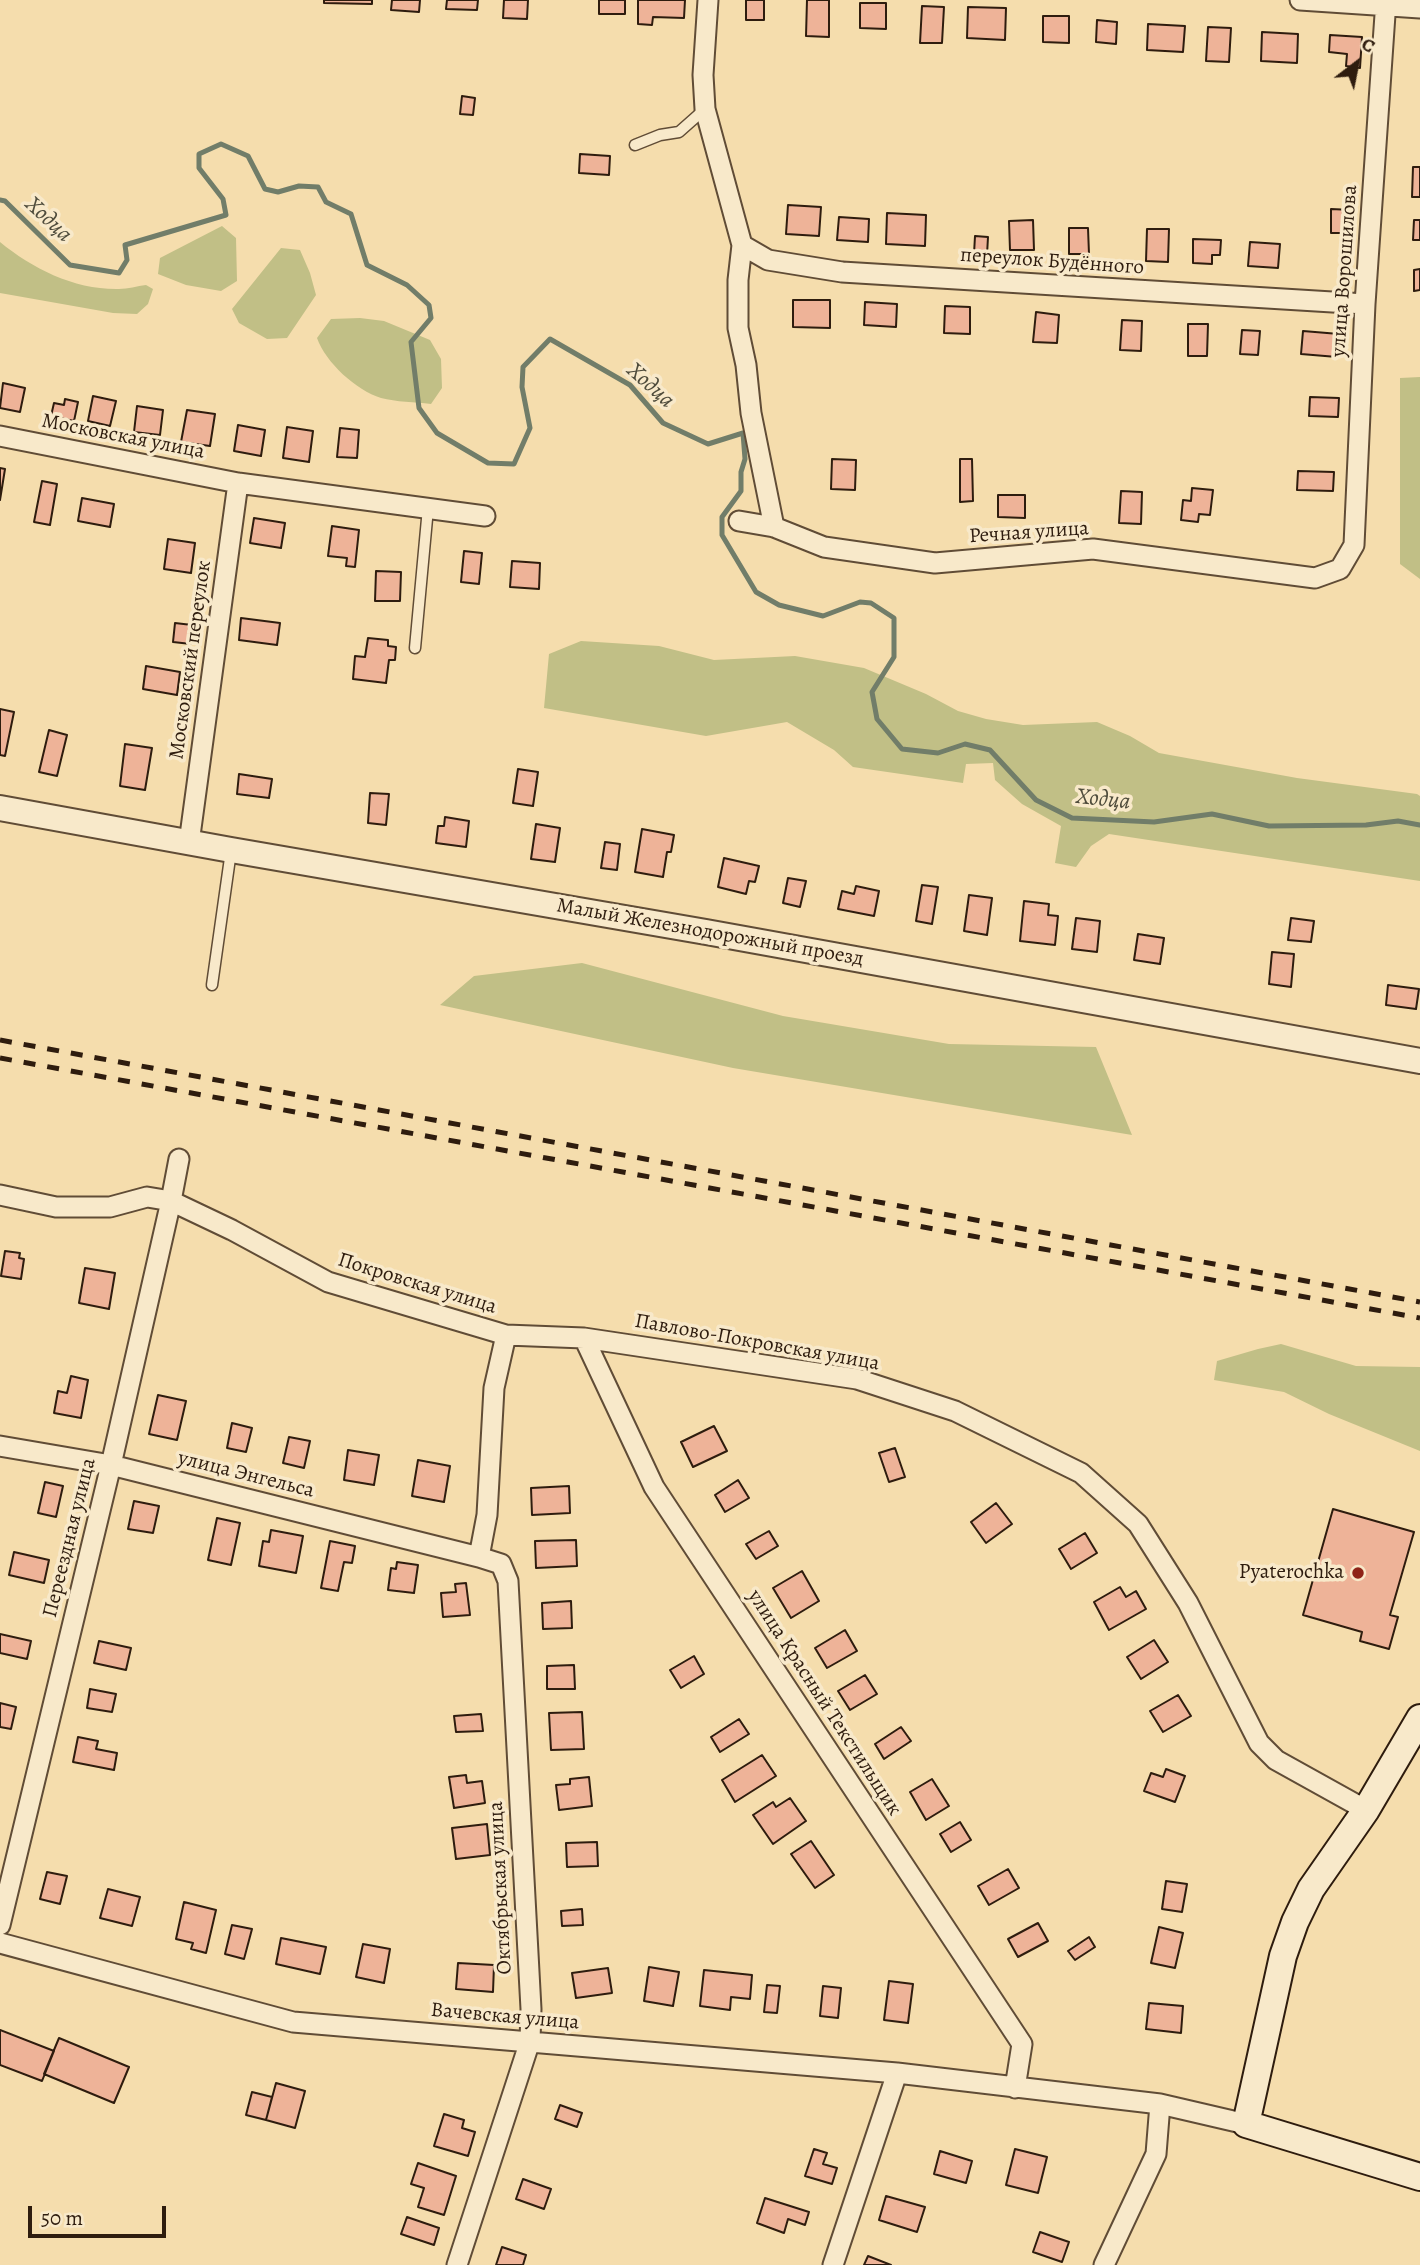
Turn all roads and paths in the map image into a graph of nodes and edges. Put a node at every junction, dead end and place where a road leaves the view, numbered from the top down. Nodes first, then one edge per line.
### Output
1 (709, 0) edge
2 (1300, 0) edge
3 (1386, 3) edge
4 (1420, 8) edge
5 (705, 109) junction
6 (635, 145) dead end
7 (742, 245) junction
8 (1364, 304) junction
9 (0, 436) edge
10 (237, 483) junction
11 (428, 508) junction
12 (485, 516) dead end
13 (738, 521) dead end
14 (774, 527) junction
15 (1354, 545) joint
16 (415, 648) dead end
17 (0, 808) edge
18 (189, 843) junction
19 (231, 850) junction
20 (212, 985) dead end
21 (1420, 1061) edge
22 (178, 1159) dead end
23 (0, 1195) edge
24 (171, 1201) junction
25 (506, 1335) junction
26 (584, 1338) junction
27 (0, 1446) edge
28 (111, 1465) junction
29 (479, 1557) junction
30 (1420, 1718) edge
31 (1366, 1810) junction
32 (0, 1925) edge
33 (0, 1943) edge
34 (530, 2041) junction
35 (897, 2074) junction
36 (1016, 2088) junction
37 (1160, 2104) junction
38 (1246, 2124) junction
39 (1420, 2176) edge
40 (457, 2265) edge
41 (833, 2265) edge
42 (1104, 2265) edge

1 - 5 street
2 - 3 street
3 - 4 street
3 - 8 street, улица Ворошилова
5 - 6 lane
5 - 7 street
7 - 8 street, переулок Будённого
7 - 14 street
8 - 15 street, улица Ворошилова
9 - 10 street, Московская улица
10 - 11 street, Московская улица
10 - 18 street, Московский переулок
11 - 12 street, Московская улица
11 - 16 lane
13 - 14 street, Речная улица
14 - 15 street, Речная улица
17 - 18 street, Малый Железнодорожный проезд
18 - 19 street, Малый Железнодорожный проезд
19 - 20 lane
19 - 21 street, Малый Железнодорожный проезд
22 - 24 street, Переездная улица
23 - 24 street
24 - 25 street, Покровская улица
24 - 28 street, Переездная улица
25 - 26 street, Покровская улица
25 - 29 street
26 - 31 street, Павлово-Покровская улица
26 - 36 street, улица Красный Текстильщик
27 - 28 street, улица Энгельса
28 - 29 street, улица Энгельса
28 - 32 street, Переездная улица
29 - 34 street, Октябрьская улица
30 - 31 main road
31 - 38 main road
33 - 34 street, Вачевская улица
34 - 35 street, Вачевская улица
34 - 40 street, Октябрьская улица
35 - 36 street, Вачевская улица
35 - 41 street
36 - 37 street, Вачевская улица
37 - 38 street, Вачевская улица
37 - 42 street
38 - 39 main road

